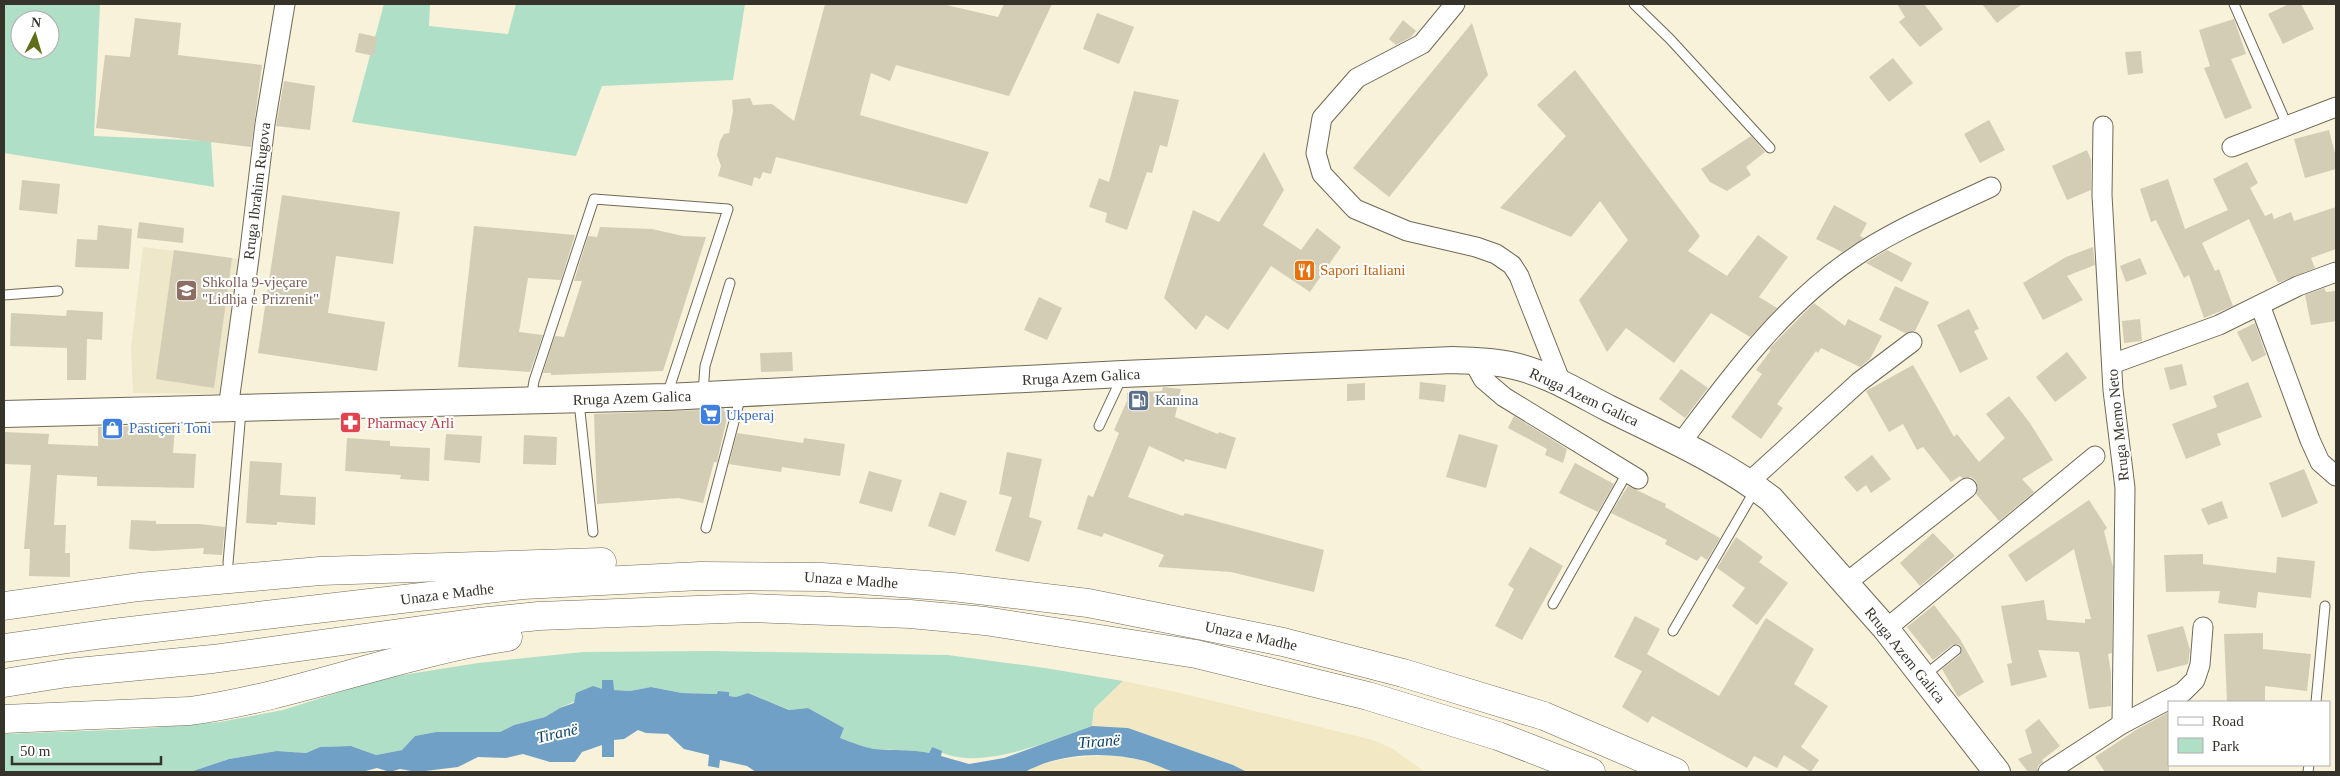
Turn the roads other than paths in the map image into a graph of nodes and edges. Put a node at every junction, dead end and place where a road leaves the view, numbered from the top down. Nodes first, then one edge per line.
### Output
1 (284, 4) edge
2 (1455, 4) edge
3 (1634, 4) edge
4 (2234, 4) edge
5 (2336, 107) edge
6 (2287, 125) junction
7 (2102, 126) dead end
8 (1770, 148) dead end
9 (2232, 148) dead end
10 (1991, 187) dead end
11 (2336, 272) edge
12 (730, 283) dead end
13 (58, 291) dead end
14 (4, 295) edge
15 (2260, 305) junction
16 (1912, 342) dead end
17 (1473, 361) junction
18 (2112, 364) junction
19 (1123, 374) junction
20 (1562, 385) junction
21 (741, 395) junction
22 (702, 396) junction
23 (667, 398) junction
24 (578, 399) junction
25 (531, 401) junction
26 (235, 409) junction
27 (4, 414) edge
28 (1099, 426) dead end
29 (1680, 444) junction
30 (2095, 456) dead end
31 (1632, 476) joint
32 (2336, 476) edge
33 (1753, 484) junction
34 (1967, 488) dead end
35 (706, 528) dead end
36 (593, 532) dead end
37 (228, 563) dead end
38 (1846, 583) junction
39 (1017, 594) junction
40 (1553, 604) dead end
41 (4, 606) edge
42 (2325, 606) dead end
43 (2203, 627) dead end
44 (1886, 629) junction
45 (1045, 630) junction
46 (1673, 630) dead end
47 (4, 648) edge
48 (1956, 650) dead end
49 (1923, 676) junction
50 (4, 683) edge
51 (2316, 701) edge
52 (4, 719) edge
53 (2122, 724) junction
54 (1591, 772) edge
55 (1675, 772) edge
56 (1997, 772) edge
57 (2048, 772) edge

1 - 26 street, Rruga Ibrahim Rugova
2 - 20 street
3 - 8 lane
4 - 6 lane
5 - 6 street
6 - 9 street
7 - 18 street, Rruga Memo Neto
10 - 29 street
11 - 15 street
12 - 22 lane
13 - 14 lane
15 - 18 street
15 - 32 street
16 - 33 street
17 - 19 main road, Rruga Azem Galica
17 - 20 main road, Rruga Azem Galica
17 - 31 street
18 - 53 street, Rruga Memo Neto
19 - 21 main road, Rruga Azem Galica
19 - 28 lane
20 - 29 main road, Rruga Azem Galica
21 - 22 main road, Rruga Azem Galica
21 - 35 lane
22 - 23 main road, Rruga Azem Galica
23 - 24 main road, Rruga Azem Galica
23 - 25 lane
24 - 25 main road, Rruga Azem Galica
24 - 36 lane
25 - 26 main road, Rruga Azem Galica
26 - 27 main road, Rruga Azem Galica
26 - 37 lane
29 - 33 main road, Rruga Azem Galica
30 - 44 street
31 - 40 lane
33 - 38 main road, Rruga Azem Galica
33 - 46 lane
34 - 38 street
38 - 44 main road, Rruga Azem Galica
39 - 41 highway
39 - 47 highway, Unaza e Madhe
39 - 55 highway, Unaza e Madhe
42 - 51 lane
43 - 53 street
44 - 49 main road, Rruga Azem Galica
45 - 50 highway, Unaza e Madhe
45 - 52 highway
45 - 54 highway, Unaza e Madhe
48 - 49 lane
49 - 56 main road, Rruga Azem Galica
53 - 57 street

